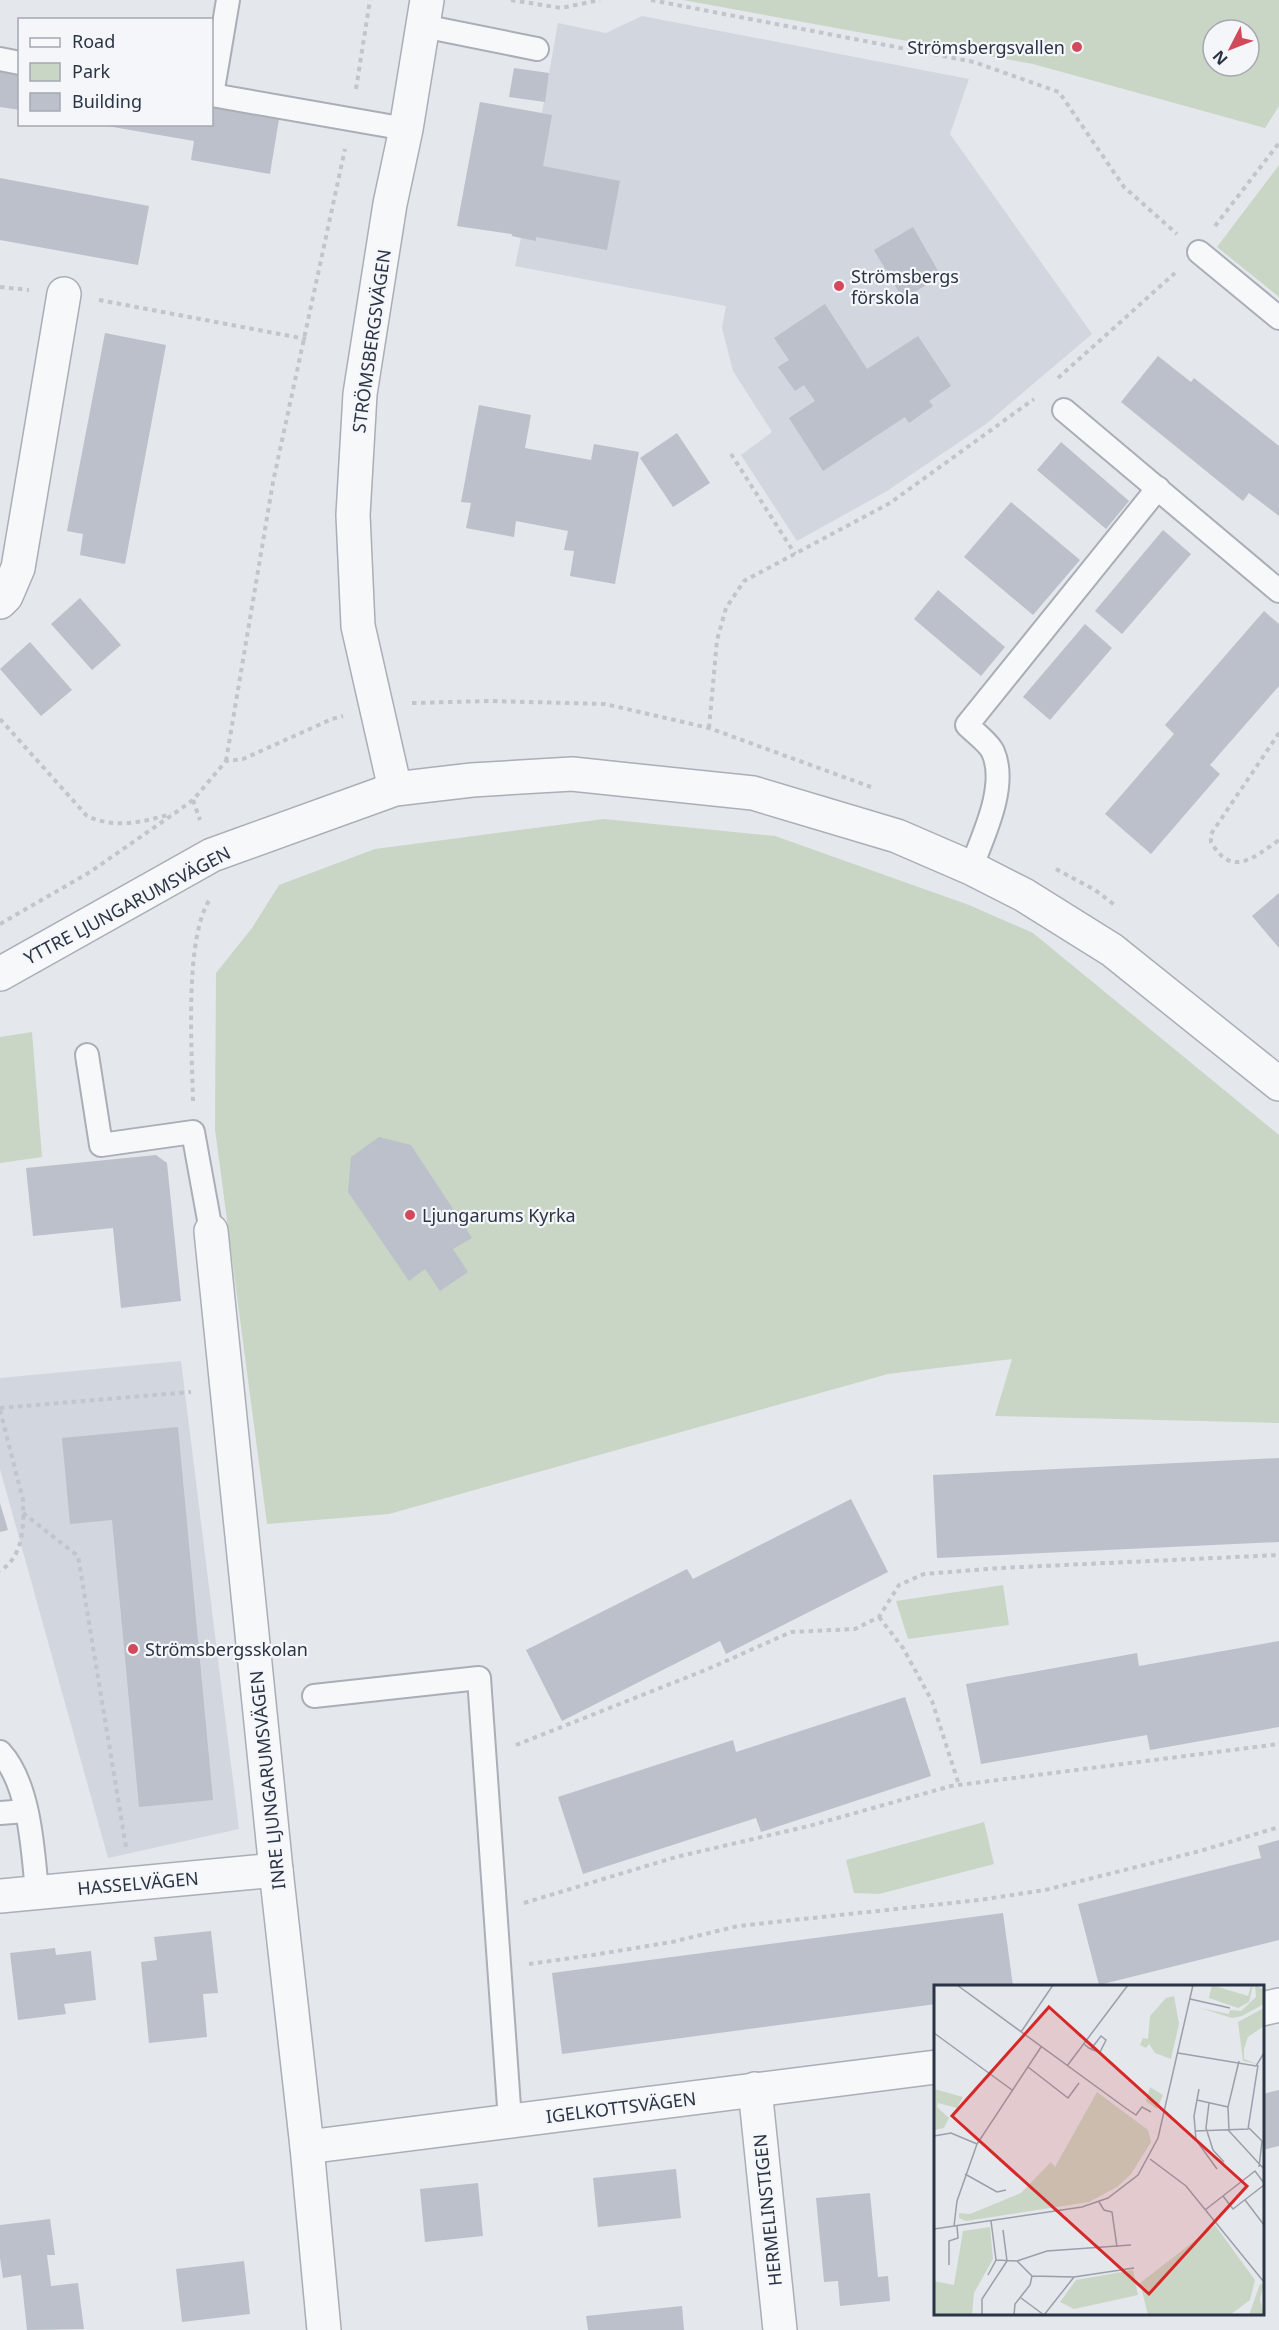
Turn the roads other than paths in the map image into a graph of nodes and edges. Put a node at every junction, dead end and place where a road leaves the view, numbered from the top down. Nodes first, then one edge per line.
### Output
1 (228, 0) edge
2 (425, 13) edge
3 (537, 49) dead end
4 (0, 59) edge
5 (18, 63) edge
6 (213, 89) edge
7 (213, 95) edge
8 (406, 129) junction
9 (1199, 252) road end
10 (64, 294) road end
11 (1279, 318) edge
12 (1064, 410) dead end
13 (1158, 488) junction
14 (1279, 591) edge
15 (0, 602) edge
16 (395, 789) junction
17 (970, 868) junction
18 (0, 974) edge
19 (87, 1055) dead end
20 (1279, 1084) edge
21 (211, 1231) joint
22 (314, 1696) dead end
23 (0, 1752) edge
24 (26, 1811) junction
25 (0, 1813) edge
26 (276, 1870) junction
27 (37, 1892) junction
28 (0, 1896) edge
29 (1279, 2006) edge
30 (1264, 2009) edge
31 (934, 2067) edge
32 (755, 2090) junction
33 (510, 2121) junction
34 (307, 2147) junction
35 (324, 2330) edge
36 (780, 2330) edge

1 - 6 lane
2 - 3 lane
2 - 8 street, STRÖMSBERGSVÄGEN
4 - 5 lane
7 - 8 lane
8 - 16 street, STRÖMSBERGSVÄGEN
9 - 11 lane
10 - 15 street
12 - 13 lane
13 - 14 lane
13 - 17 lane
16 - 17 street, YTTRE LJUNGARUMSVÄGEN
16 - 18 street, YTTRE LJUNGARUMSVÄGEN
17 - 20 street, YTTRE LJUNGARUMSVÄGEN
19 - 21 lane
21 - 26 street, INRE LJUNGARUMSVÄGEN
22 - 33 lane
23 - 24 lane
24 - 25 lane
24 - 27 lane
26 - 27 street, HASSELVÄGEN
26 - 34 street, INRE LJUNGARUMSVÄGEN
27 - 28 street, HASSELVÄGEN
29 - 30 street
31 - 32 street, IGELKOTTSVÄGEN
32 - 33 street, IGELKOTTSVÄGEN
32 - 36 street, HERMELINSTIGEN
33 - 34 street, IGELKOTTSVÄGEN
34 - 35 street, INRE LJUNGARUMSVÄGEN

